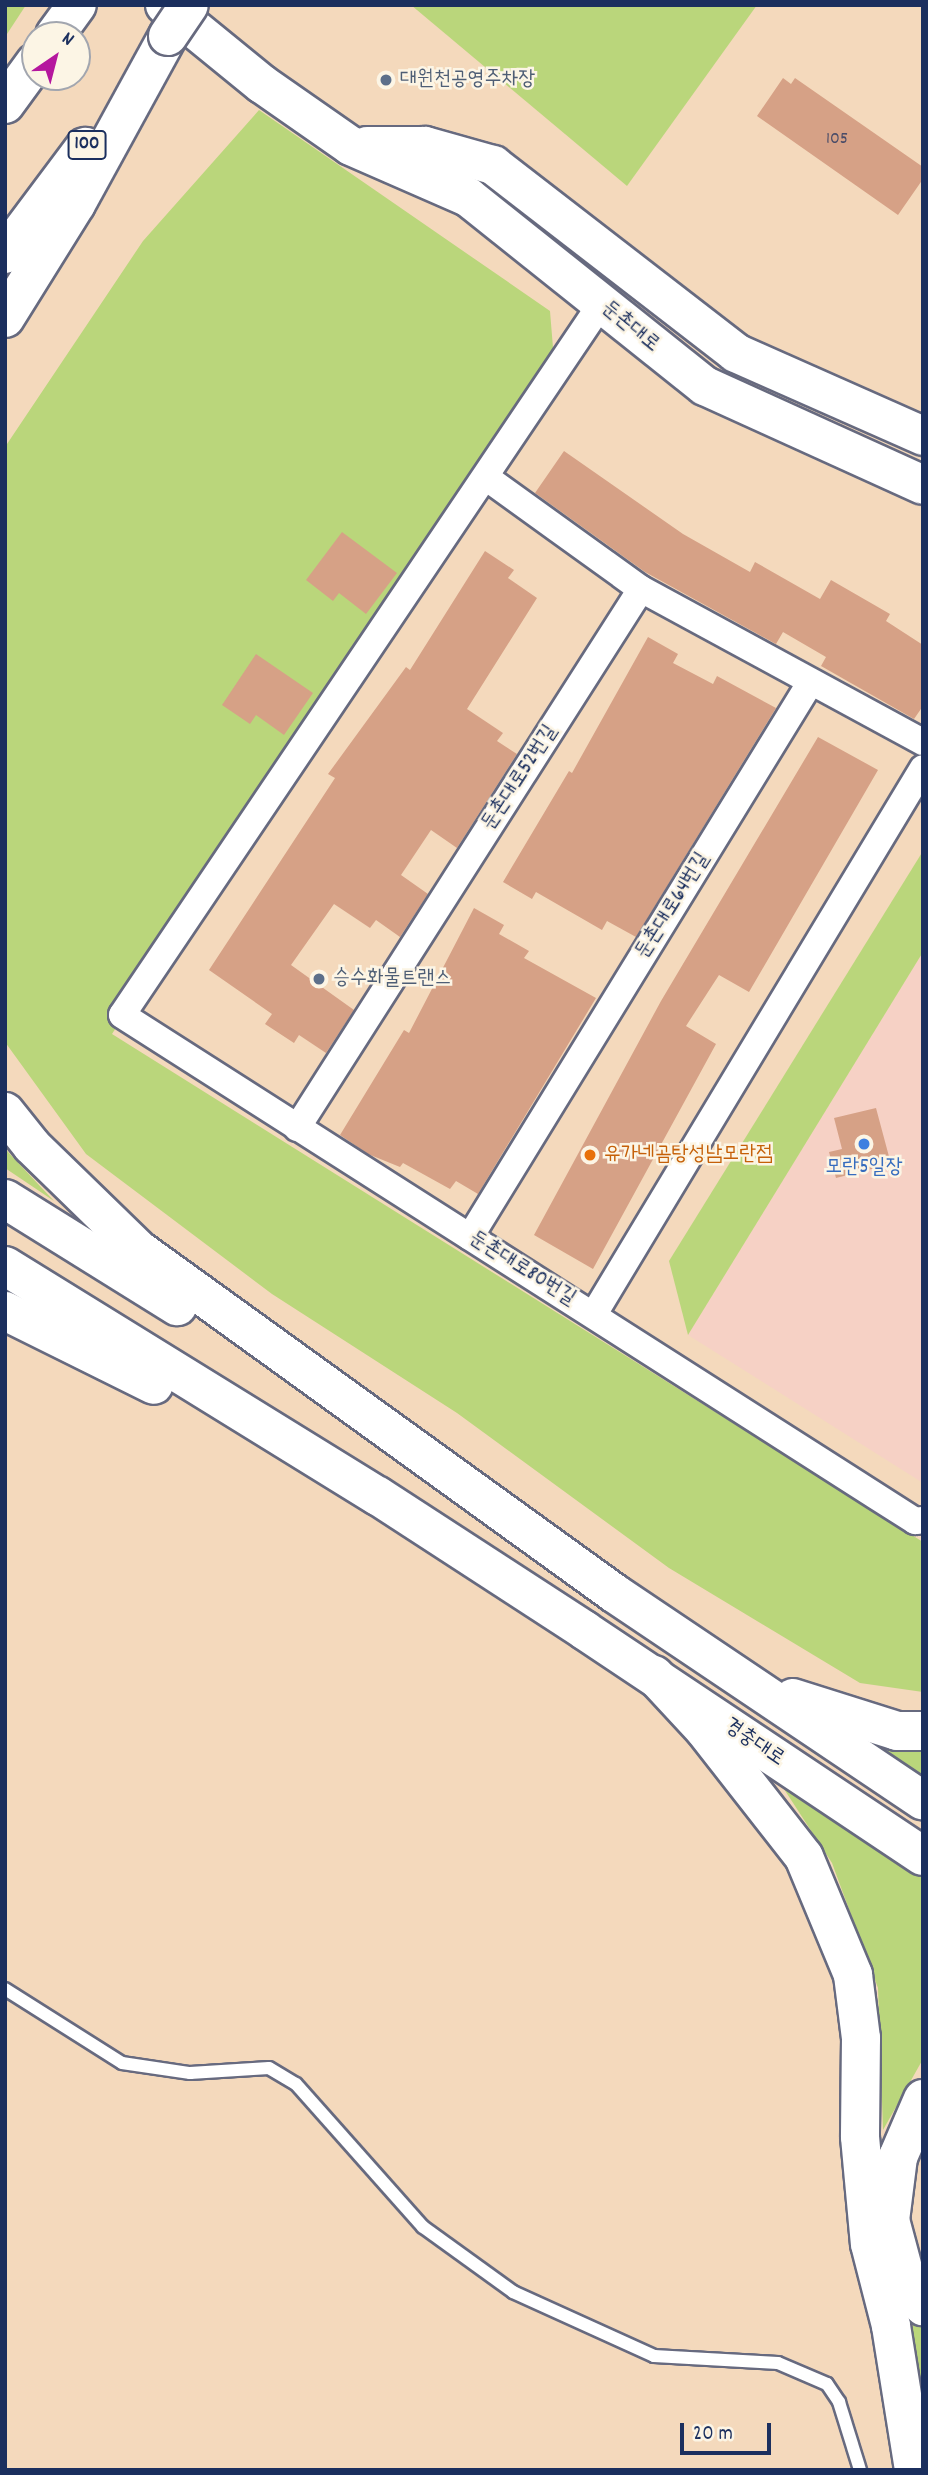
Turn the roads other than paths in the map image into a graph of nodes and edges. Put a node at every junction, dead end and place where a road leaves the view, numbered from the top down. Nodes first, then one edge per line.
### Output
1 (76, 5) edge
2 (174, 15) edge
3 (65, 21) edge
4 (21, 82) edge
5 (5, 104) edge
6 (351, 146) junction
7 (5, 254) edge
8 (601, 304) junction
9 (5, 317) edge
10 (923, 436) edge
11 (487, 478) junction
12 (923, 485) edge
13 (641, 589) junction
14 (810, 683) junction
15 (923, 742) edge
16 (923, 768) edge
17 (5, 1112) edge
18 (297, 1128) junction
19 (5, 1199) edge
20 (470, 1237) junction
21 (5, 1266) edge
22 (5, 1311) edge
23 (594, 1314) junction
24 (431, 1465) junction
25 (378, 1496) junction
26 (923, 1520) edge
27 (654, 1675) junction
28 (755, 1686) junction
29 (923, 1731) edge
30 (923, 1801) edge
31 (923, 1856) edge
32 (5, 1989) edge
33 (923, 2099) edge
34 (923, 2306) edge
35 (860, 2470) edge
36 (914, 2470) edge

1 - 3 main road
2 - 6 main road, 둔촌대로
2 - 7 main road, 100
2 - 9 main road
4 - 5 main road
6 - 8 main road, 둔촌대로
6 - 10 main road, 둔촌대로
8 - 11 street
8 - 12 main road, 둔촌대로
11 - 13 street
11 - 18 street, 둔촌대로80번길
13 - 14 street
13 - 18 street, 둔촌대로52번길
14 - 15 street
14 - 20 street, 둔촌대로64번길
16 - 23 street
17 - 24 main road
18 - 20 street, 둔촌대로80번길
19 - 24 main road
20 - 23 street, 둔촌대로80번길
21 - 25 main road
22 - 25 main road
23 - 26 street, 둔촌대로80번길
24 - 28 main road
25 - 27 main road, 경충대로
27 - 31 main road, 경충대로
27 - 36 main road
28 - 29 main road
28 - 30 main road
32 - 35 lane
33 - 34 main road

